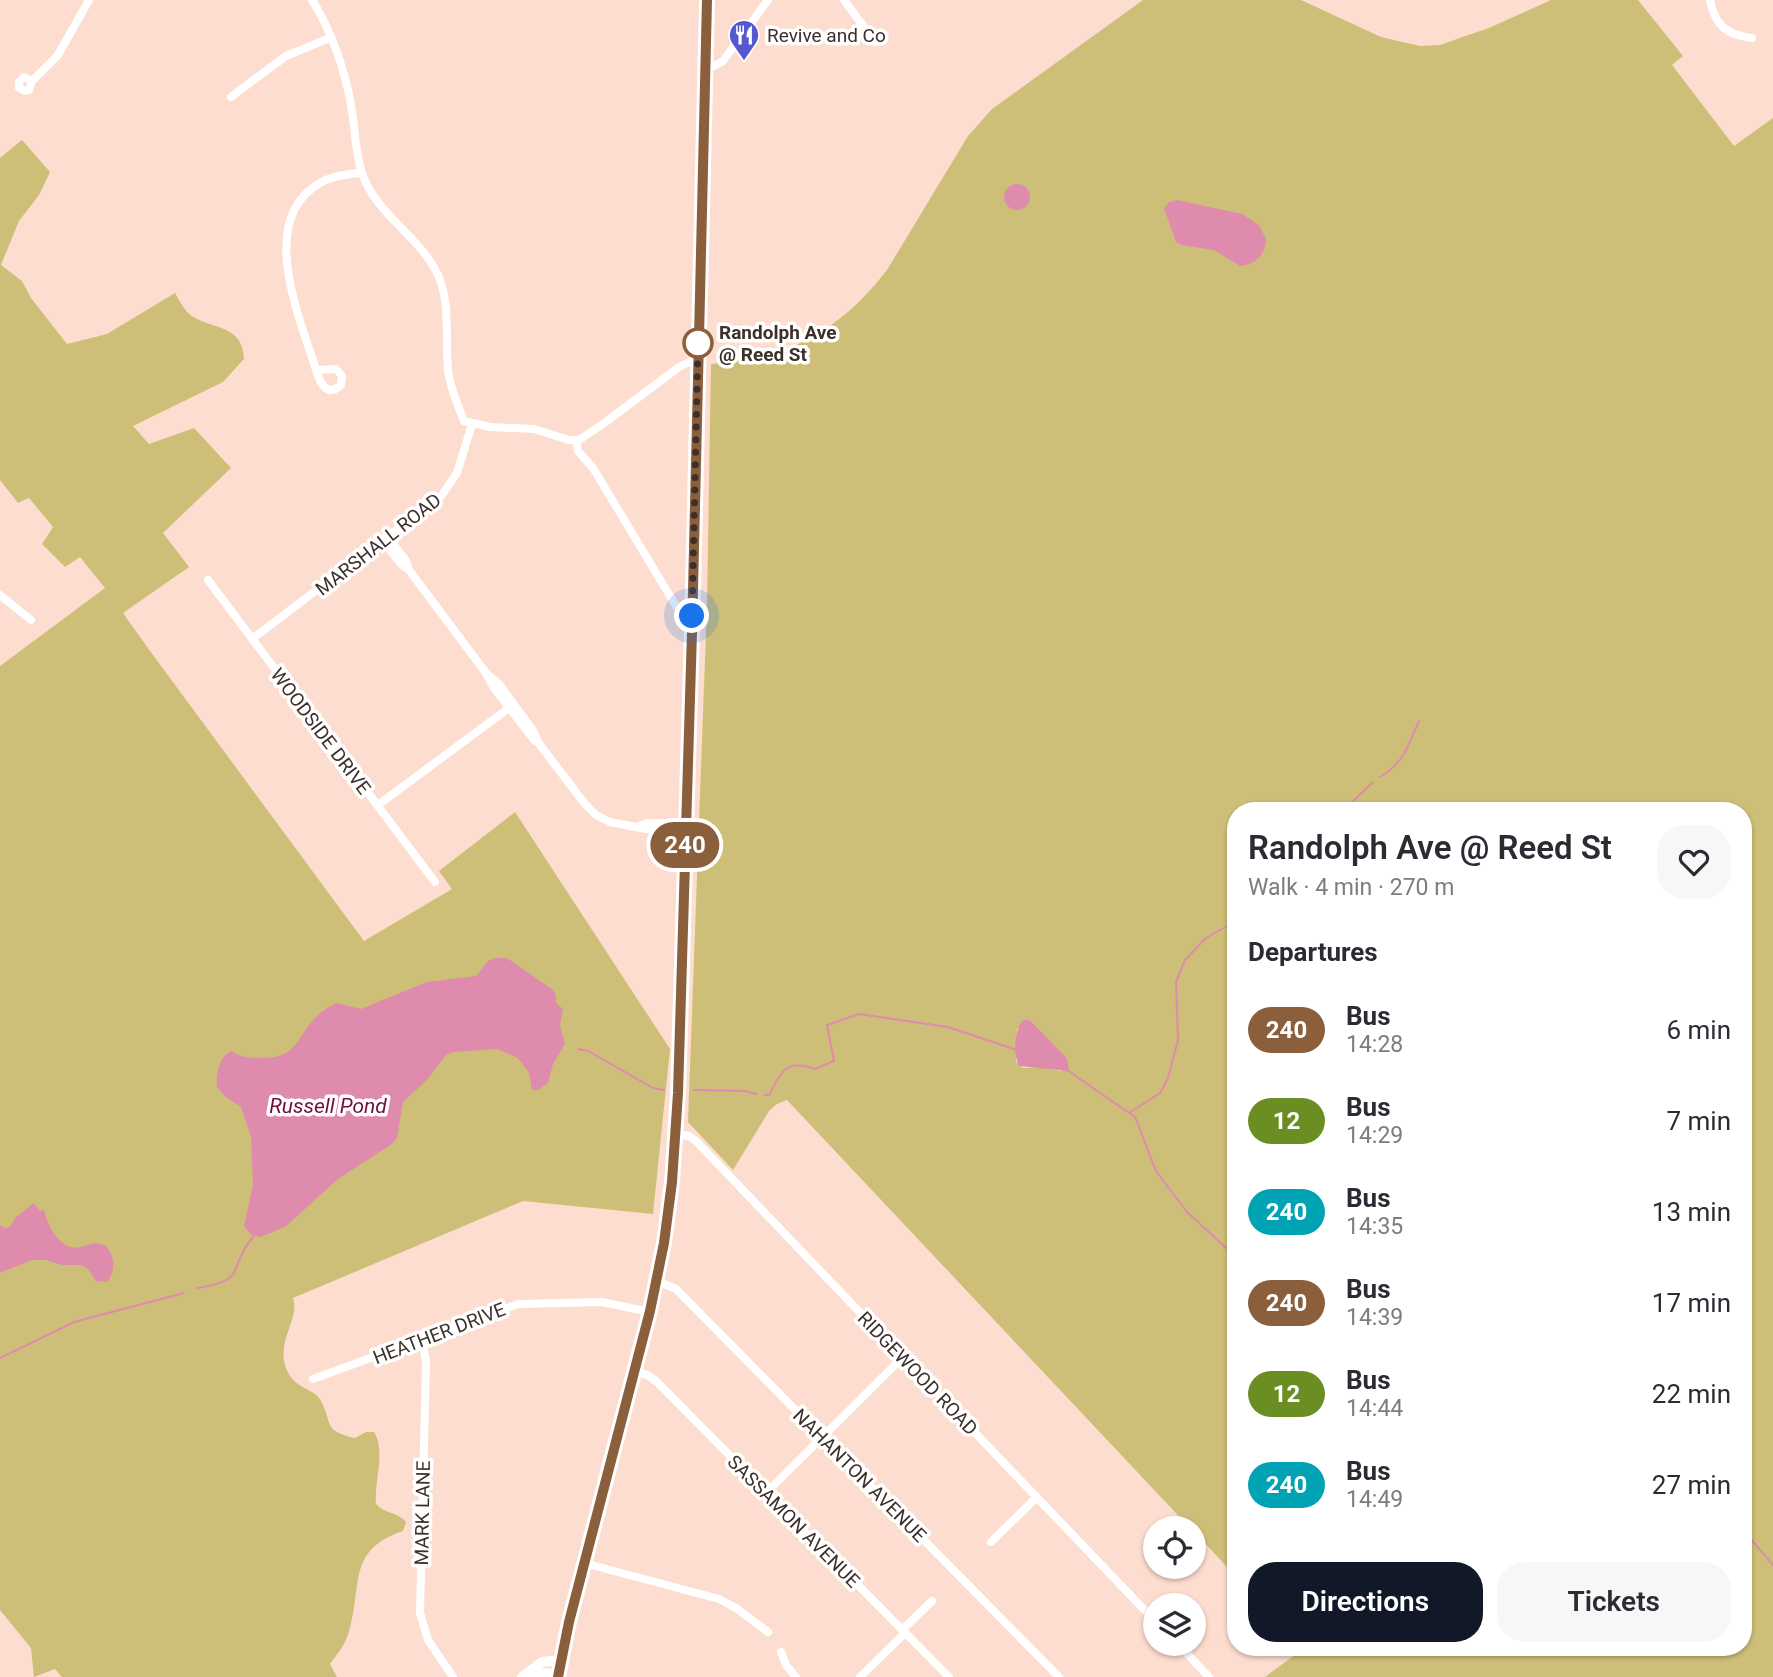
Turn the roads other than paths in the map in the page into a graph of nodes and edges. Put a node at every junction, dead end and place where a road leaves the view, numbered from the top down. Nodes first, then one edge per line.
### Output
1 (89, 0) edge
2 (313, 0) edge
3 (707, 0) edge
4 (768, 0) edge
5 (844, 0) edge
6 (1710, 0) edge
7 (330, 38) junction
8 (1752, 38) dead end
9 (876, 42) dead end
10 (705, 66) junction
11 (32, 81) dead end
12 (231, 97) dead end
13 (362, 172) junction
14 (698, 358) junction
15 (316, 370) junction
16 (472, 424) junction
17 (576, 441) junction
18 (385, 539) junction
19 (208, 580) dead end
20 (0, 595) edge
21 (692, 616) junction
22 (31, 620) dead end
23 (252, 639) junction
24 (512, 707) junction
25 (377, 805) junction
26 (686, 827) junction
27 (435, 882) dead end
28 (676, 1133) junction
29 (657, 1281) junction
30 (650, 1311) junction
31 (422, 1340) junction
32 (902, 1358) junction
33 (635, 1370) junction
34 (313, 1379) dead end
35 (821, 1436) junction
36 (766, 1493) junction
37 (1037, 1497) junction
38 (991, 1542) dead end
39 (584, 1563) junction
40 (932, 1601) dead end
41 (1143, 1607) edge
42 (768, 1632) dead end
43 (904, 1632) junction
44 (781, 1652) dead end
45 (1189, 1656) edge
46 (561, 1660) junction
47 (558, 1676) edge
48 (453, 1677) edge
49 (524, 1677) edge
50 (796, 1677) edge
51 (860, 1677) edge
52 (948, 1677) edge
53 (1059, 1677) edge
54 (1209, 1677) edge

1 - 11 street
2 - 7 street
3 - 10 main road
4 - 10 street
5 - 9 street
6 - 8 street
7 - 12 street
7 - 13 street
10 - 14 main road
13 - 15 street
13 - 16 street
14 - 17 street
14 - 21 main road
15 - 15 street
16 - 17 street
16 - 18 street, MARSHALL ROAD
17 - 21 street
18 - 23 street, MARSHALL ROAD
18 - 24 street
19 - 23 street, WOODSIDE DRIVE
20 - 22 street
21 - 26 main road
23 - 25 street, WOODSIDE DRIVE
24 - 25 street
24 - 26 street
25 - 27 street, WOODSIDE DRIVE
26 - 28 main road
28 - 29 main road
28 - 32 street, RIDGEWOOD ROAD
29 - 30 main road
29 - 35 street, NAHANTON AVENUE
30 - 31 street, HEATHER DRIVE
30 - 33 main road
31 - 34 street, HEATHER DRIVE
31 - 48 street, MARK LANE
32 - 35 street
32 - 37 street, RIDGEWOOD ROAD
33 - 36 street, SASSAMON AVENUE
33 - 39 main road
35 - 36 street
35 - 53 street, NAHANTON AVENUE
36 - 43 street, SASSAMON AVENUE
37 - 38 street
37 - 41 street, RIDGEWOOD ROAD
39 - 42 street
39 - 46 main road
40 - 43 street
43 - 51 street
43 - 52 street, SASSAMON AVENUE
44 - 50 street
45 - 54 street
46 - 47 main road
46 - 49 street
47 - 49 street

